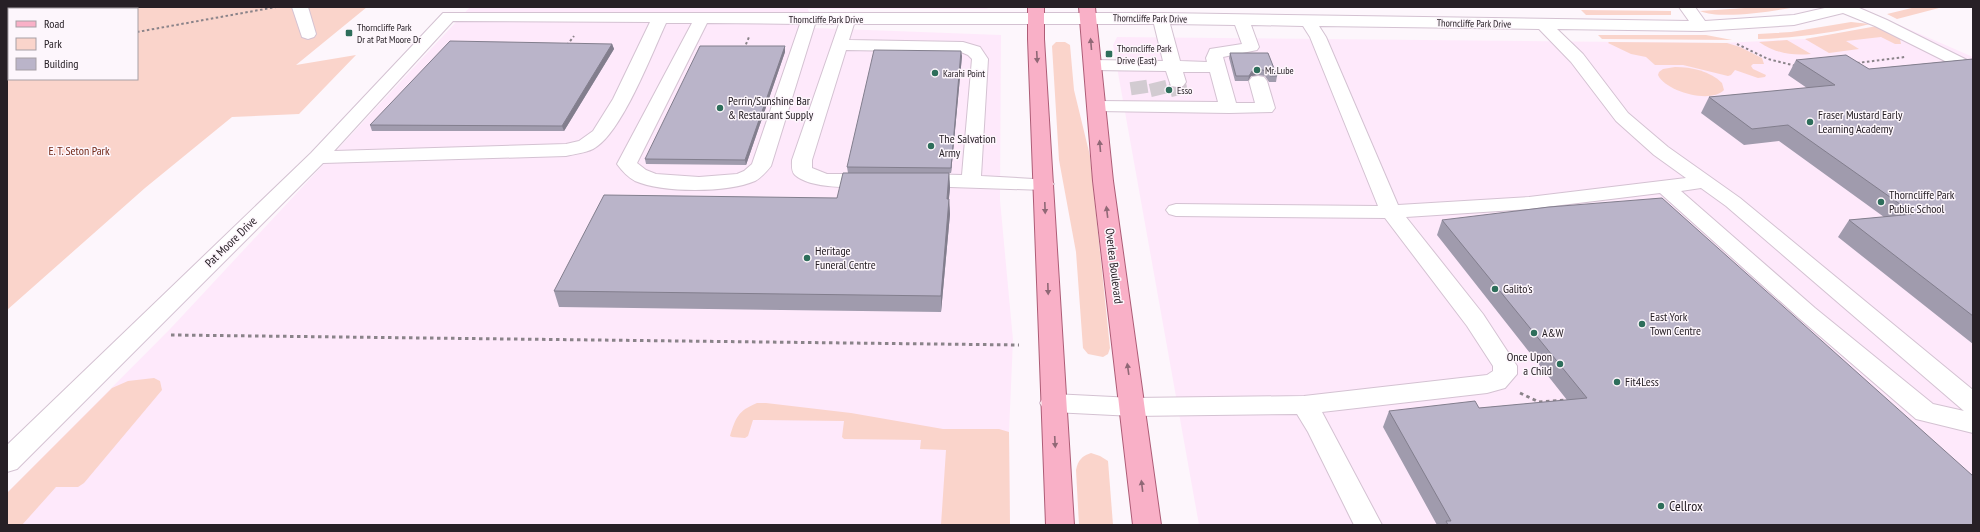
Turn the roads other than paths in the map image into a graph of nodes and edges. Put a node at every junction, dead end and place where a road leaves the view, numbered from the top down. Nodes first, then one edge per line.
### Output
1 (300, 7) edge
2 (1687, 7) edge
3 (1847, 7) edge
4 (1484, 8) dead end
5 (594, 12) edge
6 (1036, 12) edge
7 (1088, 12) edge
8 (441, 13) edge
9 (1378, 14) edge
10 (1231, 15) edge
11 (660, 18) junction
12 (702, 18) junction
13 (848, 18) junction
14 (1161, 18) junction
15 (809, 19) junction
16 (1307, 20) junction
17 (1497, 23) junction
18 (1544, 24) junction
19 (1701, 26) junction
20 (308, 34) dead end
21 (840, 45) junction
22 (1092, 65) junction
23 (1217, 67) junction
24 (1973, 70) edge
25 (1139, 87) junction
26 (1159, 87) junction
27 (1178, 87) junction
28 (1260, 89) dead end
29 (1097, 106) junction
30 (1229, 108) junction
31 (318, 157) junction
32 (971, 181) junction
33 (1703, 182) junction
34 (1044, 184) junction
35 (1666, 188) junction
36 (1176, 210) dead end
37 (1391, 212) junction
38 (1053, 403) junction
39 (1973, 404) edge
40 (1304, 405) junction
41 (1133, 407) junction
42 (1973, 423) edge
43 (7, 462) edge
44 (1060, 525) edge
45 (1147, 525) edge
46 (1368, 525) edge

1 - 20 street
2 - 19 street
3 - 19 street, Thorncliffe Park Drive
3 - 24 street
4 - 17 street
5 - 8 street, Thorncliffe Park Drive
5 - 11 street, Thorncliffe Park Drive
6 - 7 street, Thorncliffe Park Drive
6 - 13 street, Thorncliffe Park Drive
6 -> 34 main road
7 - 14 street, Thorncliffe Park Drive
22 -> 7 main road, Overlea Boulevard
8 - 31 street, Pat Moore Drive
9 - 16 street, Thorncliffe Park Drive
9 - 17 street, Thorncliffe Park Drive
10 - 14 street, Thorncliffe Park Drive
10 - 16 street, Thorncliffe Park Drive
10 - 23 street
11 - 12 street, Thorncliffe Park Drive
11 - 31 street
12 - 15 street, Thorncliffe Park Drive
12 - 15 street
13 - 15 street, Thorncliffe Park Drive
13 - 21 street
14 - 27 street
16 - 37 street
17 - 18 street, Thorncliffe Park Drive
18 - 19 street, Thorncliffe Park Drive
18 - 33 street
21 - 32 street
21 - 32 street
22 - 25 street
22 - 29 main road, Overlea Boulevard
23 - 27 street
23 - 30 street
25 - 26 street
25 - 26 street
25 - 29 street
26 - 27 street
26 - 27 street
27 - 30 street
28 - 30 street
41 -> 29 main road, Overlea Boulevard
31 - 43 street, Pat Moore Drive
32 - 34 street
33 - 35 street
33 - 39 street
34 -> 38 main road
35 - 37 street
35 - 42 street
36 - 37 street
37 - 40 street
38 - 41 street
38 -> 44 main road
40 - 41 street
40 - 46 street
45 -> 41 main road, Overlea Boulevard

